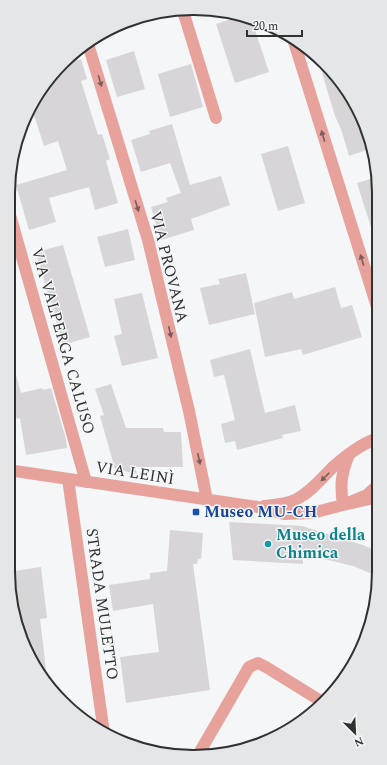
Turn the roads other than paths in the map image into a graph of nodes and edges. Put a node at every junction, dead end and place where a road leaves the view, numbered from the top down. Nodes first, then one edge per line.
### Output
1 (184, 15) edge
2 (296, 47) edge
3 (89, 49) edge
4 (216, 118) dead end
5 (15, 233) edge
6 (372, 291) edge
7 (372, 441) edge
8 (350, 453) junction
9 (15, 471) edge
10 (68, 479) junction
11 (86, 482) junction
12 (372, 490) edge
13 (372, 499) edge
14 (207, 500) junction
15 (343, 506) junction
16 (258, 507) junction
17 (318, 699) edge
18 (103, 725) edge
19 (201, 750) edge

1 - 4 street
6 -> 2 street
3 -> 14 street, VIA PROVANA
5 - 11 street, VIA VALPERGA CALUSO
7 - 8 street
8 - 15 street
8 -> 16 street
9 - 10 street, VIA LEINÌ
10 - 11 street, VIA LEINÌ
10 - 18 street, STRADA MULETTO
11 - 14 street, VIA LEINÌ
12 - 15 street
13 - 15 street
14 - 16 street, VIA LEINÌ
15 - 16 street
17 - 19 street

